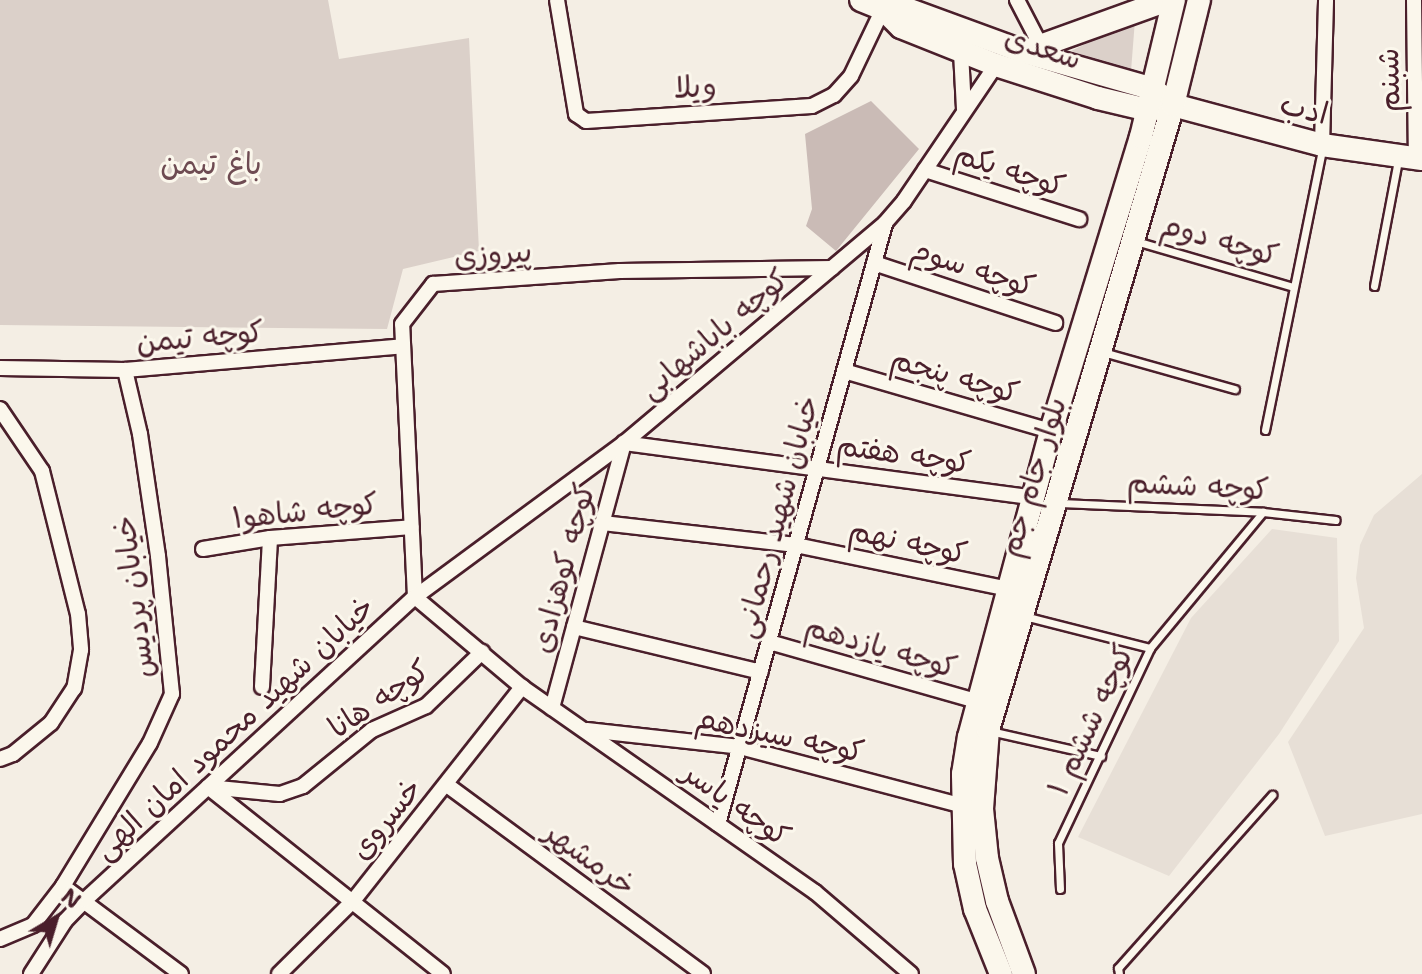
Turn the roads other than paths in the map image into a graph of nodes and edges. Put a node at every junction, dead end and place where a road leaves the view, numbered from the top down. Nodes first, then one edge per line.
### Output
1 (557, 0) edge
2 (861, 0) edge
3 (1168, 0) edge
4 (1174, 0) edge
5 (1199, 0) edge
6 (1326, 0) edge
7 (1414, 0) edge
8 (1023, 2) edge
9 (883, 9) junction
10 (1033, 50) junction
11 (961, 52) junction
12 (996, 65) junction
13 (1151, 100) junction
14 (1173, 105) junction
15 (964, 109) junction
16 (1322, 145) junction
17 (1412, 159) edge
18 (925, 170) junction
19 (1079, 219) dead end
20 (885, 223) junction
21 (1134, 240) junction
22 (874, 263) junction
23 (832, 268) junction
24 (1374, 286) dead end
25 (1293, 287) junction
26 (1055, 323) dead end
27 (403, 346) junction
28 (1101, 351) junction
29 (0, 368) edge
30 (125, 370) junction
31 (844, 371) junction
32 (1235, 389) dead end
33 (0, 409) edge
34 (1265, 430) dead end
35 (1051, 431) junction
36 (624, 443) junction
37 (817, 469) junction
38 (1034, 498) junction
39 (1058, 503) junction
40 (1263, 512) junction
41 (1336, 520) dead end
42 (603, 523) junction
43 (412, 527) junction
44 (270, 538) junction
45 (796, 545) junction
46 (203, 549) dead end
47 (1009, 589) junction
48 (415, 597) junction
49 (1022, 616) junction
50 (574, 627) junction
51 (769, 642) junction
52 (1150, 648) junction
53 (482, 652) junction
54 (761, 672) junction
55 (262, 687) dead end
56 (522, 687) junction
57 (979, 702) junction
58 (552, 708) junction
59 (583, 729) junction
60 (988, 730) junction
61 (740, 747) junction
62 (1101, 756) junction
63 (0, 759) edge
64 (447, 785) junction
65 (208, 787) junction
66 (1272, 795) dead end
67 (964, 806) junction
68 (718, 824) junction
69 (63, 886) junction
70 (1060, 889) dead end
71 (85, 900) junction
72 (353, 901) junction
73 (0, 939) edge
74 (31, 974) edge
75 (181, 974) edge
76 (279, 974) edge
77 (443, 974) edge
78 (703, 974) edge
79 (911, 974) edge
80 (1001, 974) edge
81 (1024, 974) edge
82 (1119, 974) edge

1 - 9 street, ویلا
2 - 9 main road, سعدی
3 - 10 main road
4 - 13 main road, بلوار جام جم
5 - 14 main road, بلوار جام جم
6 - 16 street
7 - 17 street, شبنم
8 - 10 street
9 - 10 main road, سعدی
9 - 11 main road, سعدی
10 - 13 main road, سعدی
11 - 12 main road, سعدی
11 - 15 street
12 - 13 main road, سعدی
12 - 15 street, کوچه باباشهابی
13 - 14 main road
13 - 35 main road, بلوار جام جم
14 - 16 main road, ادب
14 - 21 main road, بلوار جام جم
15 - 18 street, کوچه باباشهابی
16 - 17 main road, ادب
16 - 25 lane
17 - 24 lane
18 - 19 street, کوچه یکم
18 - 20 street, کوچه باباشهابی
20 - 22 street, خیابان شهید رحمانی
20 - 23 street, کوچه باباشهابی
21 - 25 lane, کوچه دوم
21 - 28 main road, بلوار جام جم
22 - 26 street, کوچه سوم
22 - 31 street, خیابان شهید رحمانی
23 - 27 street, پیروزی
23 - 36 street, کوچه باباشهابی
25 - 34 lane
27 - 30 street, کوچه تیمن
27 - 43 street, پیروزی
28 - 32 lane
28 - 39 main road, بلوار جام جم
29 - 30 street, کوچه تیمن
30 - 69 street, خیابان پردیس
31 - 35 street, کوچه پنجم
31 - 37 street, خیابان شهید رحمانی
33 - 63 street
35 - 38 main road, بلوار جام جم
36 - 37 street, کوچه هفتم
36 - 42 street, کوچه کوهزادی
36 - 48 street, کوچه باباشهابی
37 - 38 street, کوچه هفتم
37 - 45 street, خیابان شهید رحمانی
38 - 39 main road
38 - 47 main road, بلوار جام جم
39 - 40 lane, کوچه ششم
39 - 49 main road, بلوار جام جم
40 - 41 lane, کوچه ششم
40 - 52 lane, کوچه ششم ۱
42 - 45 street, کوچه نهم
42 - 50 street, کوچه کوهزادی
43 - 44 street, کوچه شاهو۱
43 - 48 street, پیروزی
44 - 46 street, کوچه شاهو۱
44 - 55 street
45 - 47 street, کوچه نهم
45 - 51 street, خیابان شهید رحمانی
47 - 57 main road, بلوار جام جم
48 - 53 street, کوچه یاسر
48 - 65 street, خیابان شهید محمود امان الهی
49 - 52 lane
49 - 60 main road, بلوار جام جم
50 - 54 street
50 - 58 street, کوچه کوهزادی
51 - 54 street, خیابان شهید رحمانی
51 - 57 street, کوچه یازدهم
52 - 62 lane, کوچه ششم ۱
53 - 56 street, کوچه یاسر
53 - 65 street, کوچه هانا
54 - 61 street, خیابان شهید رحمانی
56 - 58 street, کوچه یاسر
56 - 64 street, خسروی
57 - 67 main road, بلوار جام جم
58 - 59 street, کوچه یاسر
59 - 61 street, کوچه سیزدهم
59 - 68 street, کوچه یاسر
60 - 62 lane
60 - 81 main road, بلوار جام جم
61 - 67 street, کوچه سیزدهم
61 - 68 street, خیابان شهید رحمانی
62 - 70 lane, کوچه ششم ۱
64 - 72 street, خسروی
64 - 78 street, خرمشهر
65 - 71 street, خیابان شهید محمود امان الهی
65 - 72 street
66 - 82 lane
67 - 80 main road, بلوار جام جم
68 - 79 street, کوچه یاسر
69 - 71 street
69 - 73 street, خیابان پردیس
71 - 74 street, خیابان شهید محمود امان الهی
71 - 75 street
72 - 76 street, خسروی
72 - 77 street

